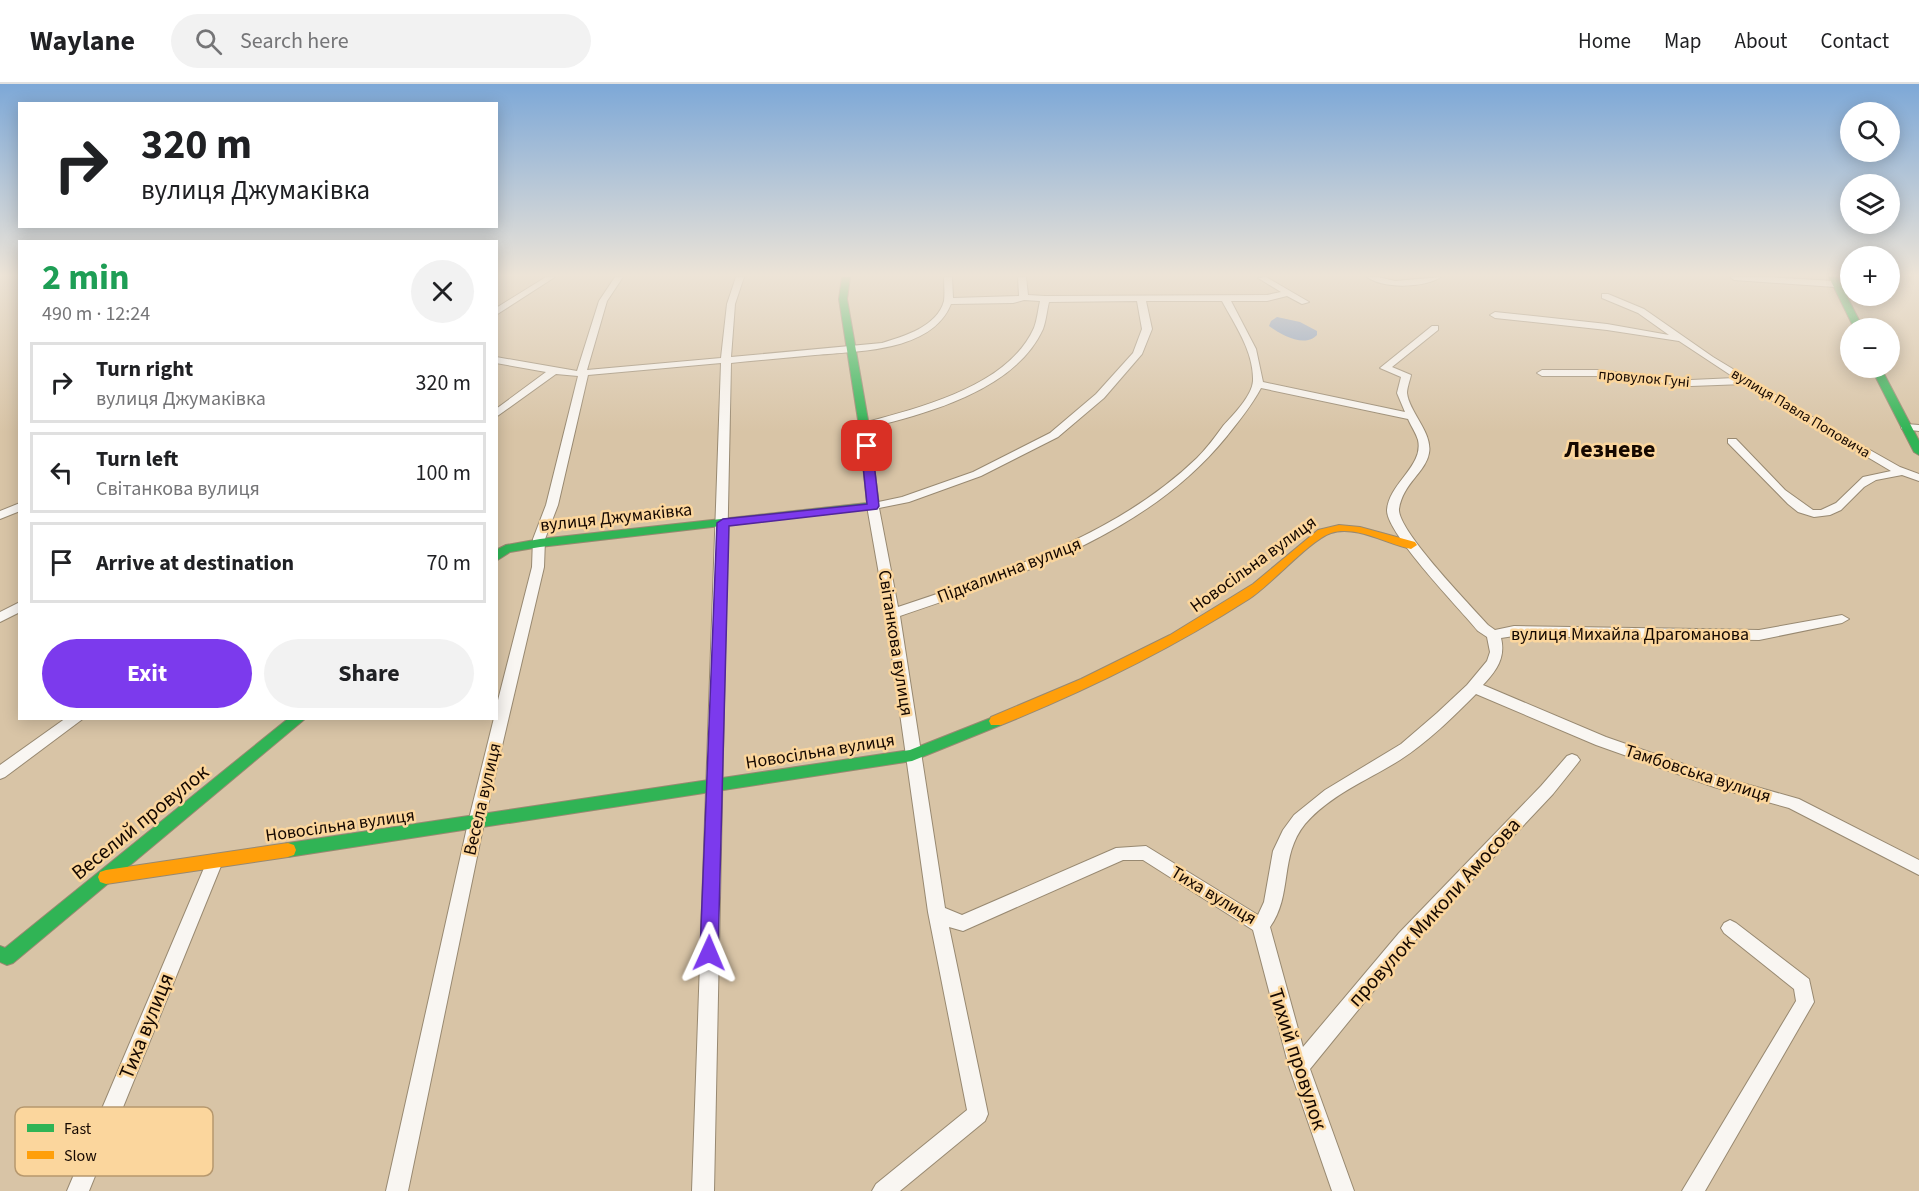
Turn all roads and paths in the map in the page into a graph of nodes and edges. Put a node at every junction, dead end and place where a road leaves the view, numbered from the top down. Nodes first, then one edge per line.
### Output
1 (594, 329) edge
2 (729, 329) edge
3 (848, 329) edge
4 (925, 329) edge
5 (1037, 329) edge
6 (1148, 329) edge
7 (1240, 329) edge
8 (1434, 329) edge
9 (1616, 329) edge
10 (1667, 329) edge
11 (1687, 342) junction
12 (852, 350) junction
13 (498, 360) edge
14 (726, 360) junction
15 (554, 371) junction
16 (584, 373) junction
17 (1542, 373) dead end
18 (1882, 378) edge
19 (1747, 381) junction
20 (1258, 384) junction
21 (498, 413) edge
22 (1413, 417) junction
23 (864, 426) junction
24 (1912, 427) edge
25 (1732, 441) dead end
26 (1919, 452) edge
27 (1903, 472) junction
28 (1919, 478) edge
29 (873, 506) junction
30 (18, 507) edge
31 (0, 515) edge
32 (723, 523) junction
33 (540, 543) junction
34 (1411, 545) junction
35 (500, 552) edge
36 (18, 607) edge
37 (893, 614) junction
38 (0, 618) edge
39 (1842, 619) dead end
40 (1493, 635) junction
41 (1474, 687) junction
42 (74, 720) edge
43 (297, 720) edge
44 (912, 755) junction
45 (1572, 760) dead end
46 (0, 773) edge
47 (713, 787) junction
48 (476, 823) junction
49 (214, 861) junction
50 (1919, 868) edge
51 (106, 877) junction
52 (937, 912) junction
53 (1261, 925) junction
54 (1730, 928) dead end
55 (4, 956) edge
56 (1299, 1067) junction
57 (113, 1107) edge
58 (84, 1176) edge
59 (78, 1191) edge
60 (397, 1191) edge
61 (702, 1191) edge
62 (883, 1191) edge
63 (1342, 1191) edge
64 (1693, 1191) edge

1 - 16 street, Весела вулиця
2 - 14 street
3 - 12 street, Світанкова вулиця
4 - 12 street
5 - 23 street
6 - 29 street, вулиця Джумаківка
7 - 20 street
8 - 22 street, вулиця Михайла Драгоманова
9 - 11 street, вулиця Павла Поповича
10 - 11 street, вулиця Павла Поповича
11 - 19 street, вулиця Павла Поповича
12 - 14 street
12 - 23 street, Світанкова вулиця
13 - 15 street
14 - 16 street
14 - 32 street
15 - 16 street
15 - 21 street
16 - 33 street, Весела вулиця
17 - 19 street, провулок Гуні
18 - 24 street
19 - 27 street, вулиця Павла Поповича
20 - 22 street
20 - 37 street, Підкалинна вулиця
22 - 34 street, вулиця Михайла Драгоманова
23 - 29 street, Світанкова вулиця
24 - 26 street
25 - 27 street
27 - 28 street, вулиця Павла Поповича
29 - 32 street, вулиця Джумаківка
29 - 37 street, Світанкова вулиця
30 - 31 street
32 - 33 street, вулиця Джумаківка
32 - 47 street
33 - 35 street, вулиця Джумаківка
33 - 48 street, Весела вулиця
34 - 40 street, вулиця Михайла Драгоманова
34 - 44 street, Новосільна вулиця
36 - 38 street
37 - 44 street, Світанкова вулиця
39 - 40 street, вулиця Михайла Драгоманова
40 - 41 street, Тиха вулиця
41 - 50 street, Тамбовська вулиця
41 - 53 street, Тиха вулиця
42 - 46 street
43 - 51 street, Веселий провулок
44 - 47 street, Новосільна вулиця
44 - 52 street, Світанкова вулиця
45 - 56 street, провулок Миколи Амосова
47 - 48 street, Новосільна вулиця
47 - 61 street
48 - 49 street, Новосільна вулиця
48 - 60 street, Весела вулиця
49 - 51 street, Новосільна вулиця
49 - 57 street, Тиха вулиця
51 - 55 street, Веселий провулок
52 - 53 street, Тиха вулиця
52 - 62 street, Світанкова вулиця
53 - 56 street, Тихий провулок
54 - 64 street
56 - 63 street, Тихий провулок
58 - 59 street, Тиха вулиця

